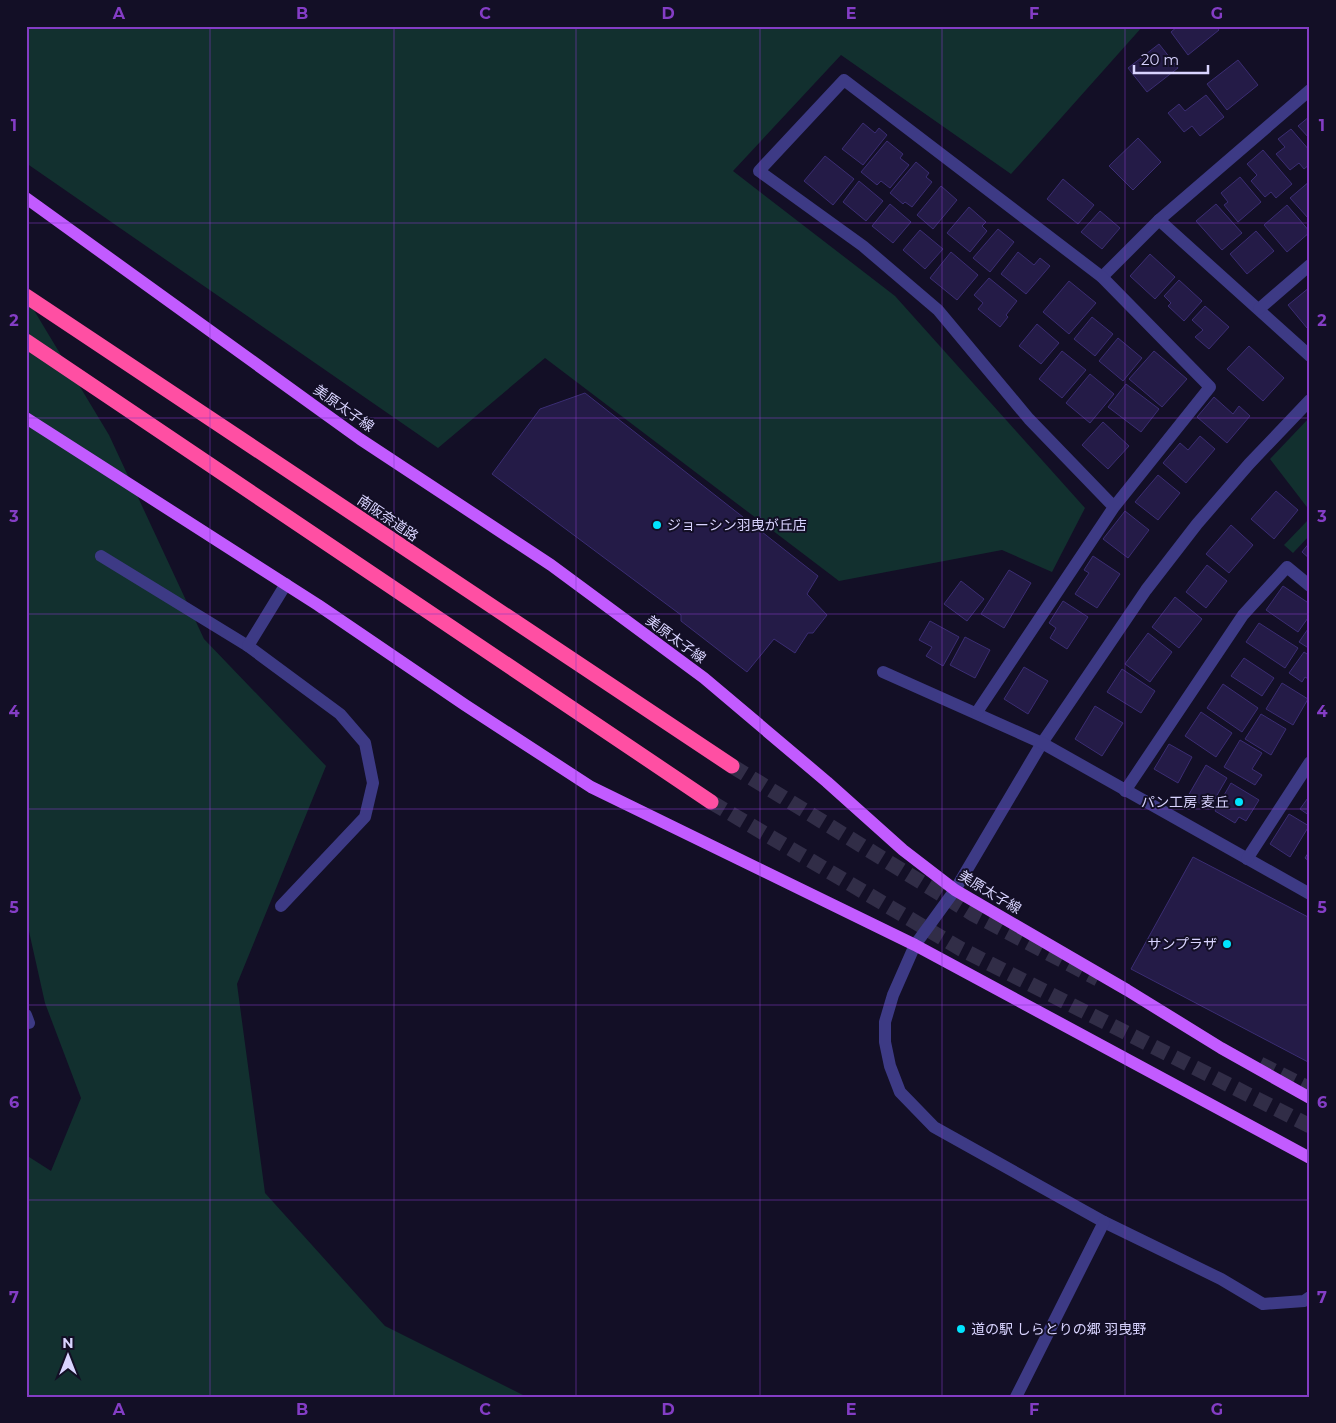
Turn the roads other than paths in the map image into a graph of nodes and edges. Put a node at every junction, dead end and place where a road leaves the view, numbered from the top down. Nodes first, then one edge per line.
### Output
1 (1310, 90) edge
2 (26, 198) edge
3 (1158, 220) junction
4 (1310, 266) edge
5 (1102, 277) junction
6 (26, 296) edge
7 (1260, 309) junction
8 (26, 341) edge
9 (1310, 356) edge
10 (1310, 400) edge
11 (26, 418) edge
12 (1114, 507) junction
13 (102, 556) dead end
14 (286, 584) junction
15 (1310, 586) edge
16 (248, 646) junction
17 (883, 672) dead end
18 (977, 712) junction
19 (1042, 743) junction
20 (1310, 762) edge
21 (732, 766) tunnel mouth
22 (1125, 792) junction
23 (711, 802) tunnel mouth
24 (1247, 859) junction
25 (955, 890) junction
26 (1310, 894) edge
27 (281, 906) dead end
28 (915, 944) junction
29 (1310, 1098) edge
30 (1310, 1158) edge
31 (1104, 1222) junction
32 (1310, 1297) edge
33 (1016, 1397) edge

1 - 3 street
2 - 25 main road, 美原太子線
3 - 5 street
3 - 7 street
4 - 7 street
5 - 12 street
5 - 12 street
6 - 21 highway, 南阪奈道路
7 - 9 street
8 - 23 highway
10 - 19 street
11 - 14 main road
12 - 18 street
13 - 16 street
14 - 16 street
14 - 28 main road
15 - 22 street
16 - 27 street
17 - 18 street
18 - 19 street
19 - 22 street
19 - 25 street
20 - 24 street
22 - 24 street
24 - 26 street
25 - 28 street
25 - 29 main road, 美原太子線
28 - 30 main road
28 - 31 street
31 - 32 street
31 - 33 street

